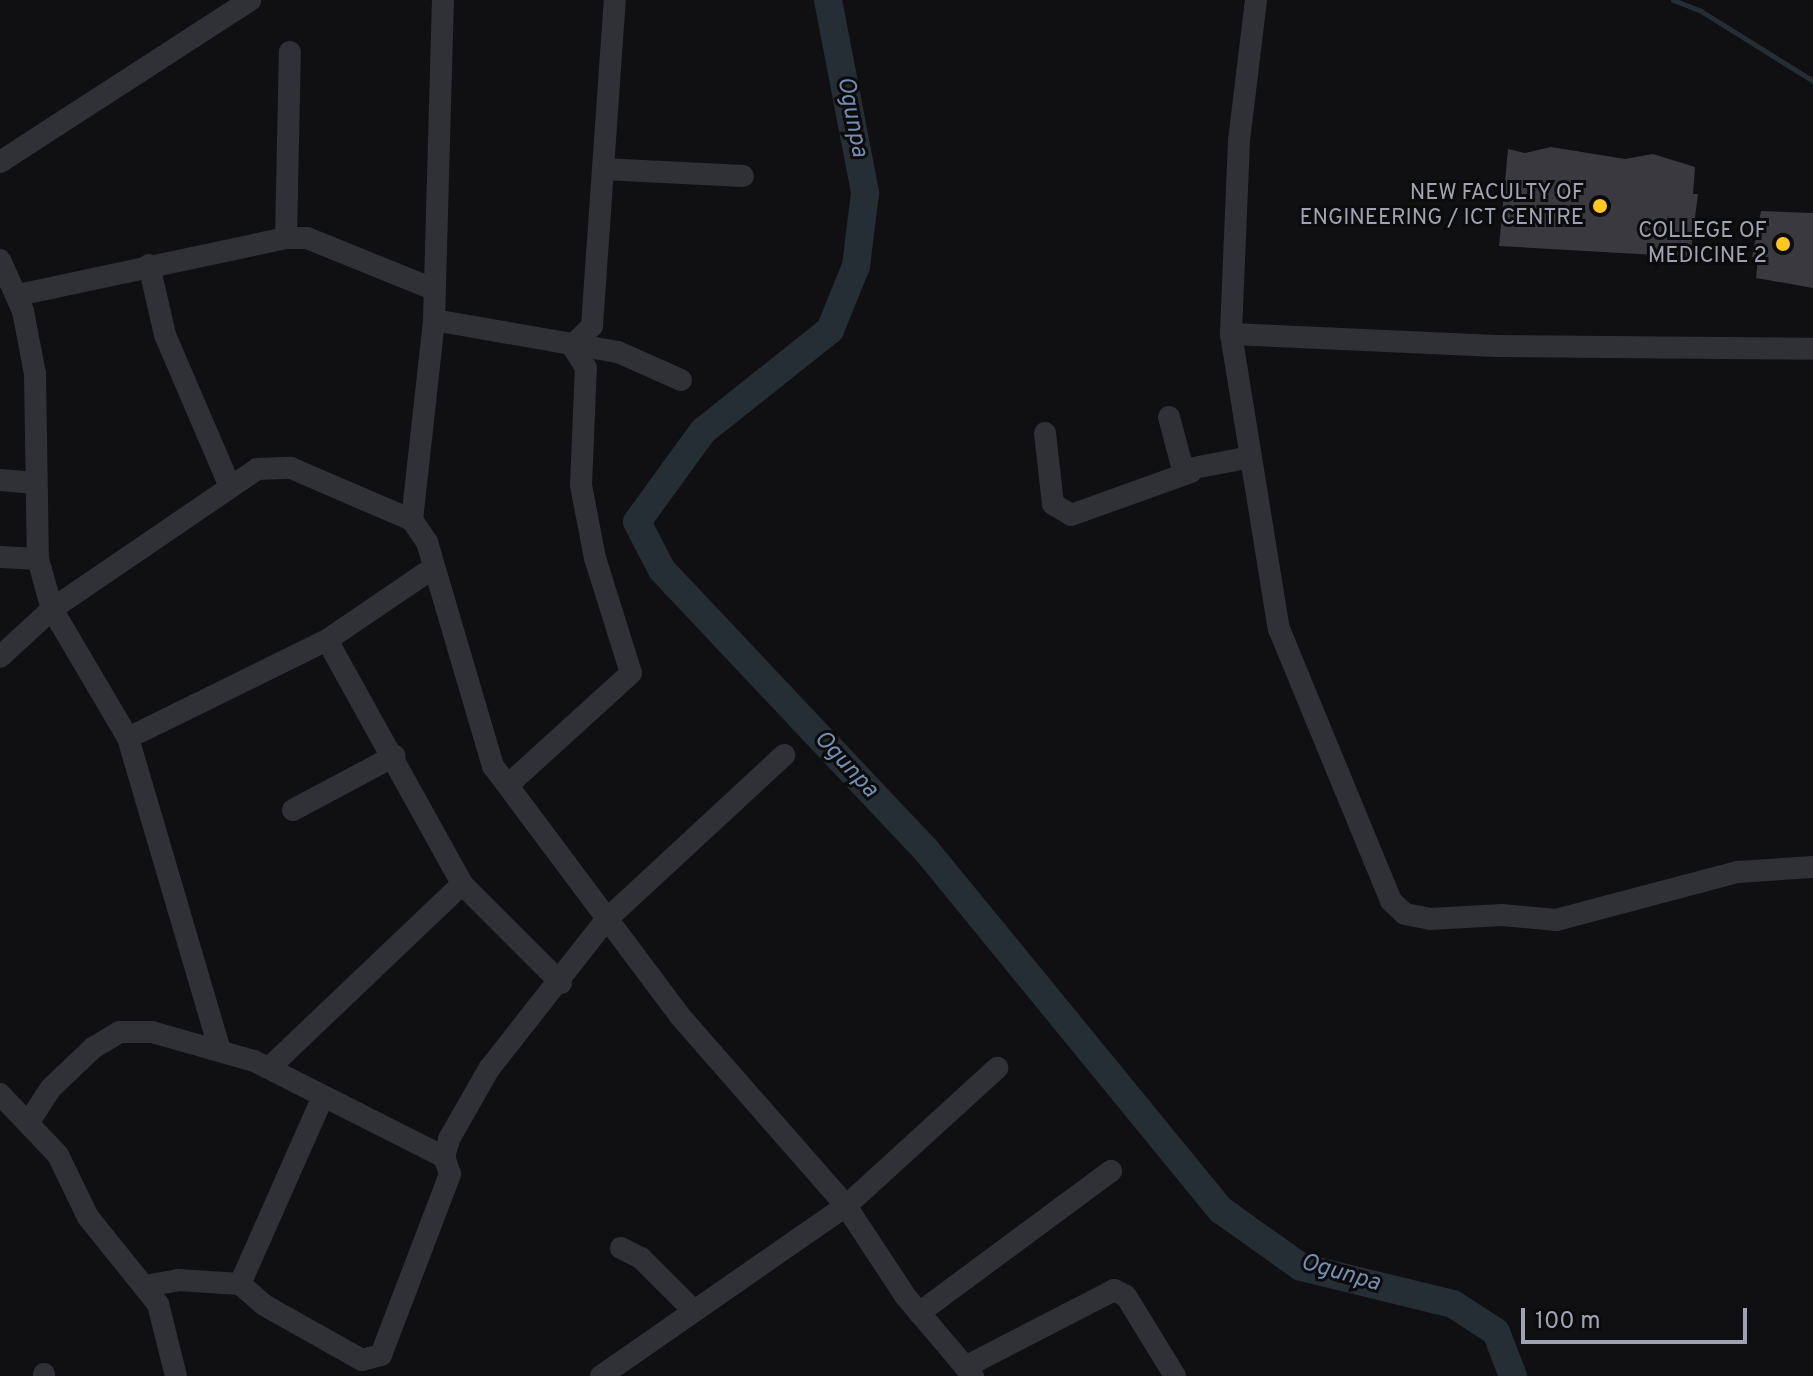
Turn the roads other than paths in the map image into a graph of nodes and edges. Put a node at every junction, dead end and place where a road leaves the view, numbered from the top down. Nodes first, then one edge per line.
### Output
1 (250, 0) edge
2 (443, 0) edge
3 (615, 0) edge
4 (1256, 0) edge
5 (290, 52) dead end
6 (0, 162) edge
7 (603, 169) junction
8 (743, 176) dead end
9 (286, 238) junction
10 (0, 260) edge
11 (149, 265) junction
12 (433, 289) junction
13 (18, 295) junction
14 (434, 320) junction
15 (1231, 334) junction
16 (572, 346) junction
17 (1813, 349) edge
18 (681, 380) dead end
19 (1169, 417) dead end
20 (1045, 433) dead end
21 (1251, 457) junction
22 (1191, 472) junction
23 (0, 480) edge
24 (35, 483) junction
25 (230, 487) junction
26 (412, 520) junction
27 (0, 557) edge
28 (38, 559) junction
29 (433, 568) junction
30 (52, 609) junction
31 (327, 640) junction
32 (0, 657) edge
33 (128, 738) junction
34 (784, 755) dead end
35 (394, 756) junction
36 (508, 785) junction
37 (293, 810) dead end
38 (1813, 867) edge
39 (462, 884) junction
40 (606, 920) junction
41 (561, 983) junction
42 (220, 1050) junction
43 (269, 1068) junction
44 (997, 1068) dead end
45 (0, 1094) edge
46 (322, 1099) junction
47 (28, 1123) junction
48 (444, 1157) junction
49 (1111, 1171) dead end
50 (846, 1206) junction
51 (621, 1248) dead end
52 (240, 1284) junction
53 (145, 1286) junction
54 (694, 1311) junction
55 (919, 1313) junction
56 (969, 1372) edge
57 (176, 1376) edge
58 (601, 1376) edge
59 (1175, 1376) edge

1 - 6 street
2 - 12 street
3 - 7 street
4 - 15 street
5 - 9 street
7 - 8 street
7 - 16 street
9 - 11 street
9 - 12 street
10 - 13 street
11 - 13 street
11 - 25 street
12 - 14 street
13 - 24 street
14 - 16 street
14 - 26 street
15 - 17 street
15 - 21 street
16 - 18 street
16 - 36 street
19 - 22 street
20 - 22 street
21 - 22 street
21 - 38 street
23 - 24 street
24 - 28 street
25 - 26 street
25 - 30 street
26 - 29 street
27 - 28 street
28 - 30 street
29 - 31 street
29 - 36 street
30 - 32 street
30 - 33 street
31 - 33 street
31 - 35 street
33 - 42 street
34 - 40 street
35 - 37 street
35 - 39 street
36 - 40 street
39 - 41 street
39 - 43 street
40 - 41 street
40 - 50 street
41 - 48 street
42 - 43 street
42 - 47 street
43 - 46 street
44 - 50 street
45 - 47 street
46 - 48 street
46 - 52 street
47 - 53 street
48 - 52 street
49 - 55 street
50 - 54 street
50 - 55 street
51 - 54 street
52 - 53 street
53 - 57 street
54 - 58 street
55 - 56 street
56 - 59 street

